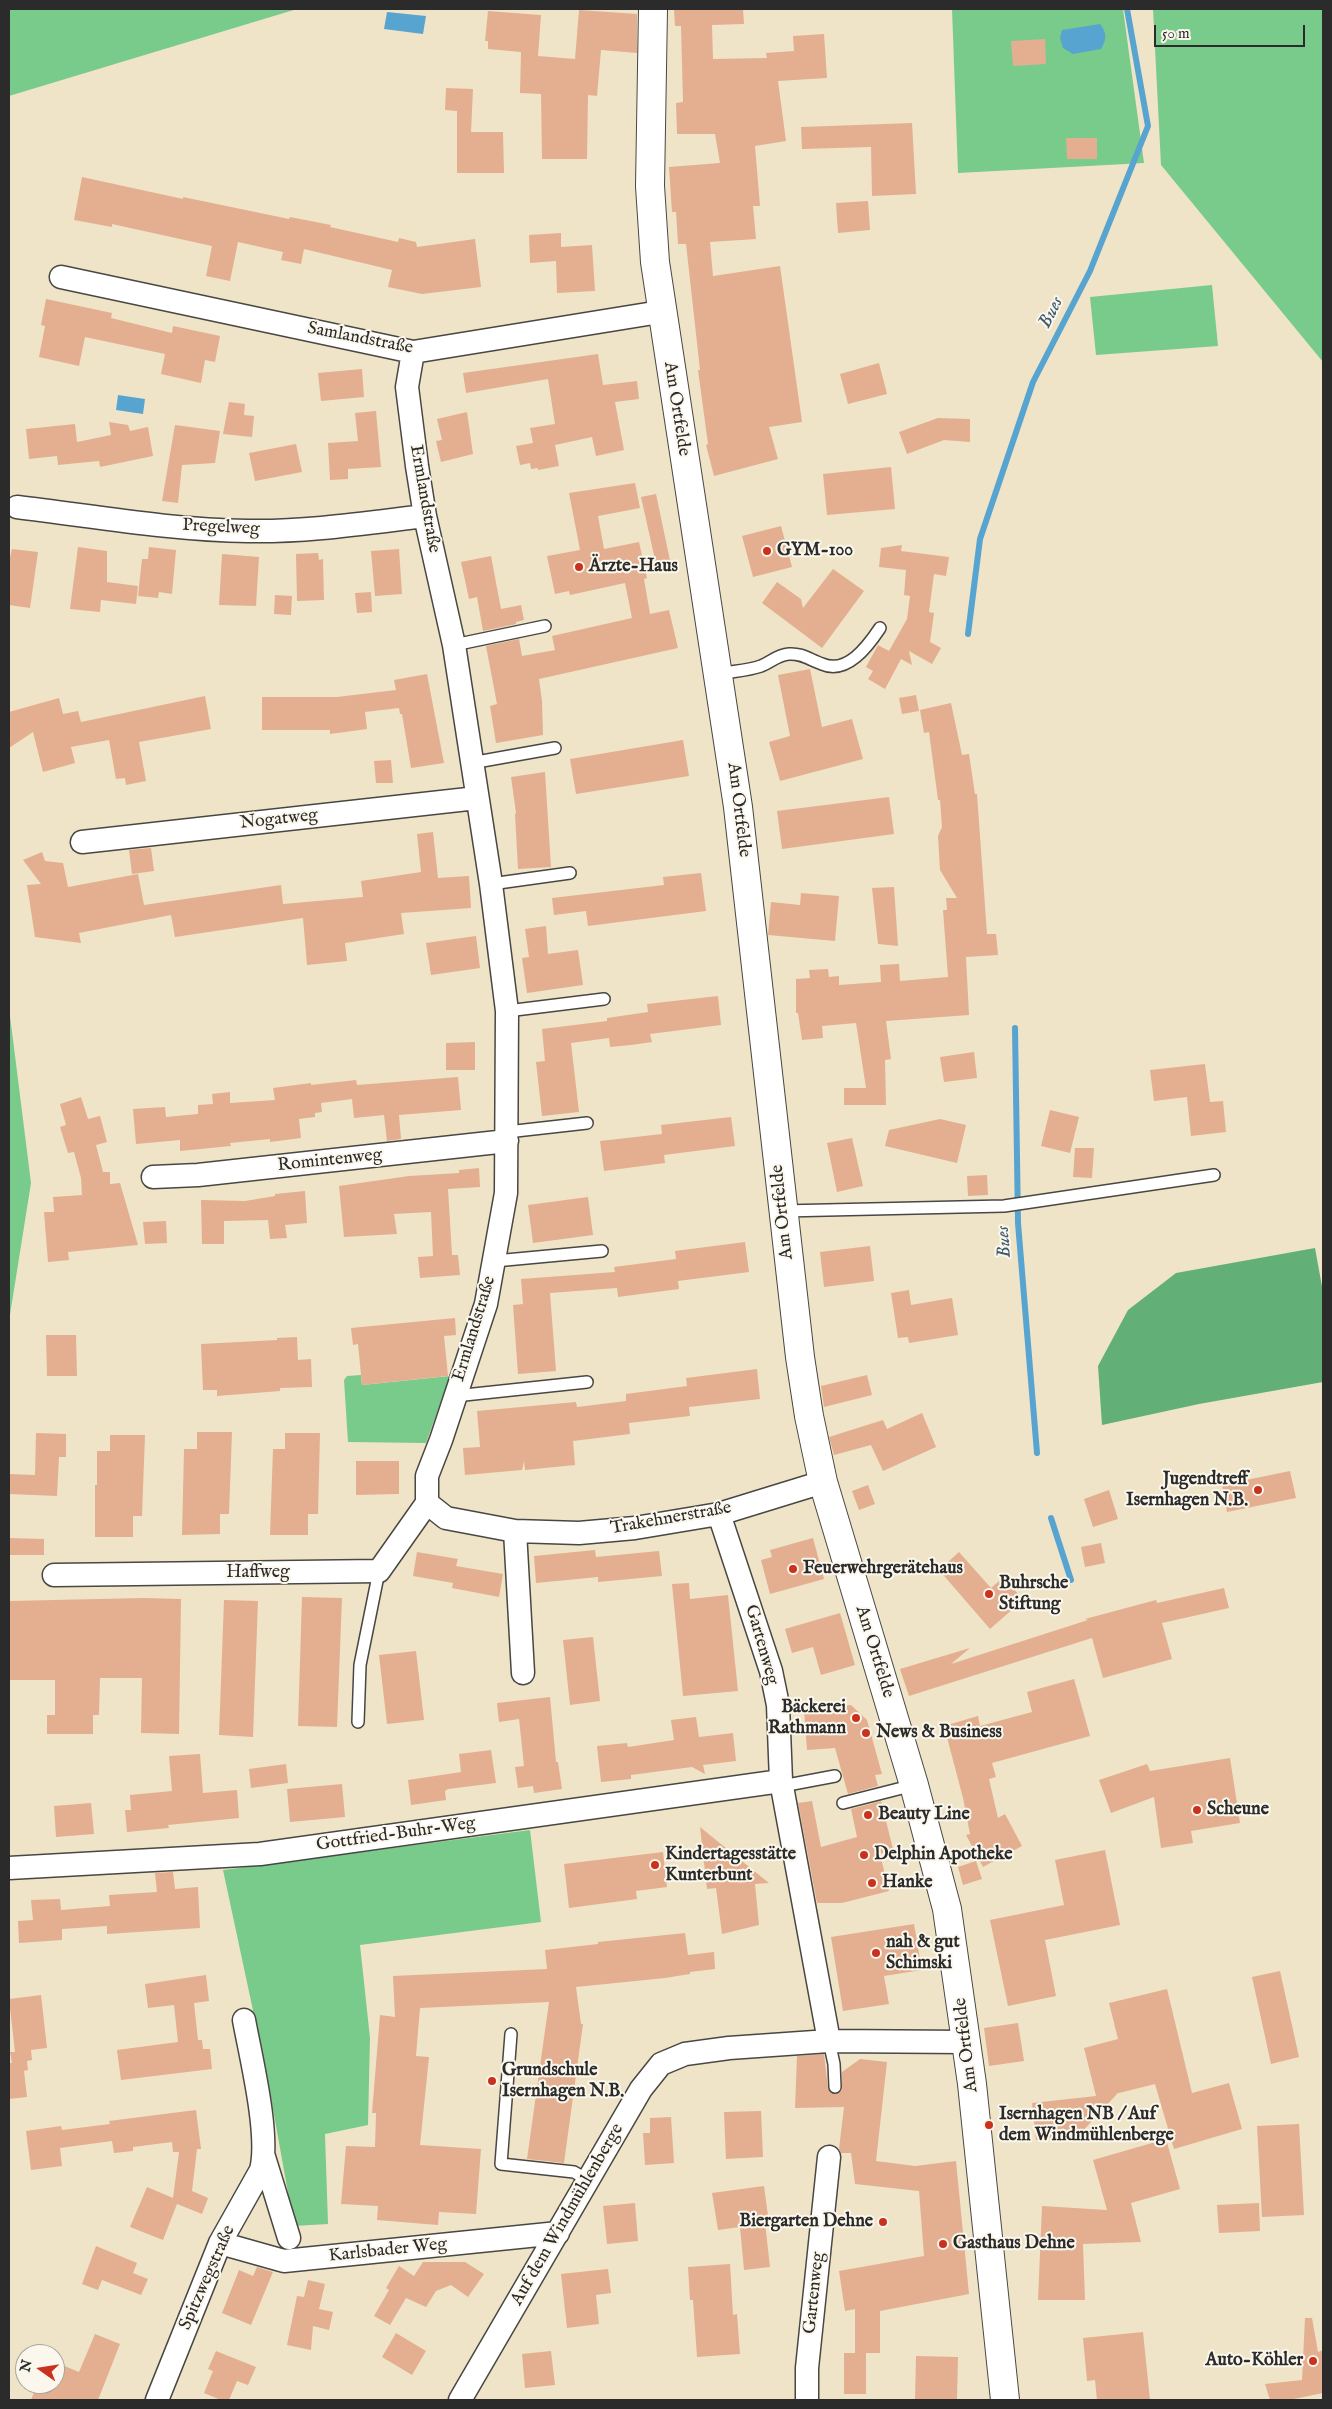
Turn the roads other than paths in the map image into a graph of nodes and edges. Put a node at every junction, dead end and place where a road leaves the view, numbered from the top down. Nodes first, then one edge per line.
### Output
1 (653, 9) edge
2 (61, 277) dead end
3 (660, 312) junction
4 (413, 352) junction
5 (17, 507) dead end
6 (425, 516) junction
7 (545, 626) dead end
8 (880, 628) dead end
9 (454, 645) junction
10 (718, 674) junction
11 (555, 748) dead end
12 (471, 763) junction
13 (477, 798) junction
14 (82, 842) dead end
15 (570, 874) dead end
16 (491, 884) junction
17 (604, 999) dead end
18 (507, 1011) junction
19 (587, 1123) dead end
20 (507, 1137) junction
21 (1214, 1174) dead end
22 (153, 1177) dead end
23 (783, 1212) junction
24 (602, 1251) dead end
25 (495, 1262) junction
26 (587, 1382) dead end
27 (455, 1396) junction
28 (823, 1482) junction
29 (427, 1503) junction
30 (719, 1514) junction
31 (515, 1531) junction
32 (379, 1571) junction
33 (54, 1574) dead end
34 (523, 1673) dead end
35 (358, 1722) dead end
36 (835, 1776) dead end
37 (782, 1783) junction
38 (914, 1785) junction
39 (843, 1803) dead end
40 (9, 1868) edge
41 (244, 2020) dead end
42 (510, 2034) dead end
43 (829, 2041) junction
44 (966, 2042) junction
45 (835, 2087) dead end
46 (264, 2157) junction
47 (829, 2157) dead end
48 (588, 2180) junction
49 (558, 2233) junction
50 (289, 2238) dead end
51 (220, 2243) junction
52 (157, 2400) edge
53 (460, 2400) edge
54 (807, 2400) edge
55 (1005, 2400) edge

1 - 3 main road, Am Ortfelde
2 - 4 street, Samlandstraße
3 - 4 street, Samlandstraße
3 - 10 main road, Am Ortfelde
4 - 6 street, Ermlandstraße
5 - 6 street, Pregelweg
6 - 9 street, Ermlandstraße
7 - 9 lane
8 - 10 lane
9 - 12 street, Ermlandstraße
10 - 23 main road, Am Ortfelde
11 - 12 lane
12 - 13 street, Ermlandstraße
13 - 14 street, Nogatweg
13 - 16 street, Ermlandstraße
15 - 16 lane
16 - 18 street, Ermlandstraße
17 - 18 lane
18 - 20 street, Ermlandstraße
19 - 20 lane
20 - 22 street, Romintenweg
20 - 25 street, Ermlandstraße
21 - 23 lane
23 - 28 main road, Am Ortfelde
24 - 25 lane, Ermlandstraße
25 - 27 street, Ermlandstraße
26 - 27 lane, Ermlandstraße
27 - 29 street, Ermlandstraße
28 - 30 street, Trakehnerstraße
28 - 38 main road, Am Ortfelde
29 - 31 street, Trakehnerstraße
29 - 32 street
30 - 31 street, Trakehnerstraße
30 - 37 street, Gartenweg
31 - 34 street
32 - 33 street, Haffweg
32 - 35 lane
36 - 37 lane
37 - 40 street, Gottfried-Buhr-Weg
37 - 43 street, Gartenweg
38 - 39 lane
38 - 44 main road, Am Ortfelde
41 - 46 street, Spitzwegstraße
42 - 48 lane
43 - 44 street, Auf dem Windmühlenberge
43 - 45 lane
43 - 48 street, Auf dem Windmühlenberge
44 - 55 main road, Am Ortfelde
46 - 50 street, Spitzwegstraße
46 - 51 street, Spitzwegstraße
47 - 54 street, Gartenweg
48 - 49 street, Auf dem Windmühlenberge
49 - 51 street, Karlsbader Weg
49 - 53 street, Auf dem Windmühlenberge
51 - 52 street, Spitzwegstraße

